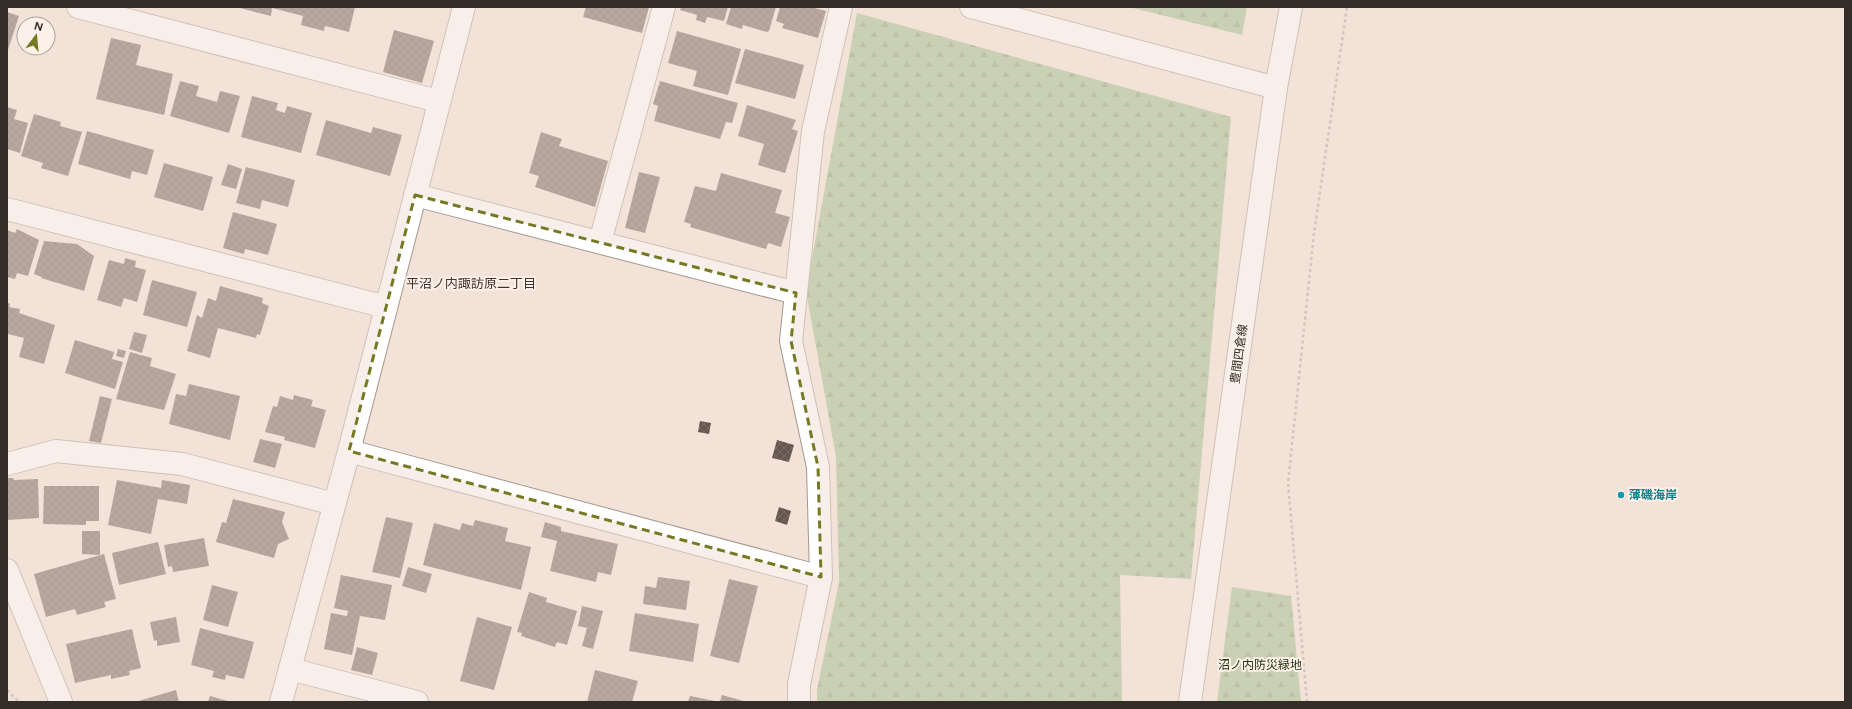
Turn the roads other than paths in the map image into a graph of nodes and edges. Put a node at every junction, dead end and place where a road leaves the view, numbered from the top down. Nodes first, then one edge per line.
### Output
1 (78, 7) edge
2 (464, 7) edge
3 (664, 7) edge
4 (841, 7) edge
5 (971, 7) edge
6 (1291, 7) edge
7 (1276, 88) junction
8 (438, 101) junction
9 (416, 195) junction
10 (7, 209) edge
11 (600, 242) junction
12 (796, 293) junction
13 (386, 307) junction
14 (349, 451) junction
15 (7, 464) edge
16 (334, 504) junction
17 (7, 570) edge
18 (821, 577) junction
19 (290, 669) junction
20 (60, 702) edge
21 (281, 702) edge
22 (417, 702) edge
23 (799, 702) edge
24 (1190, 702) edge

1 - 8 street
2 - 8 street
3 - 11 street
4 - 12 street
5 - 7 street
6 - 7 street, 豊間四倉線
7 - 24 street, 豊間四倉線
8 - 9 street
9 - 11 street
9 - 13 street
10 - 13 street
11 - 12 street
12 - 18 street
13 - 14 street
14 - 16 street
14 - 18 street
15 - 16 street
16 - 19 street
17 - 20 street
18 - 23 street
19 - 21 street
19 - 22 street

